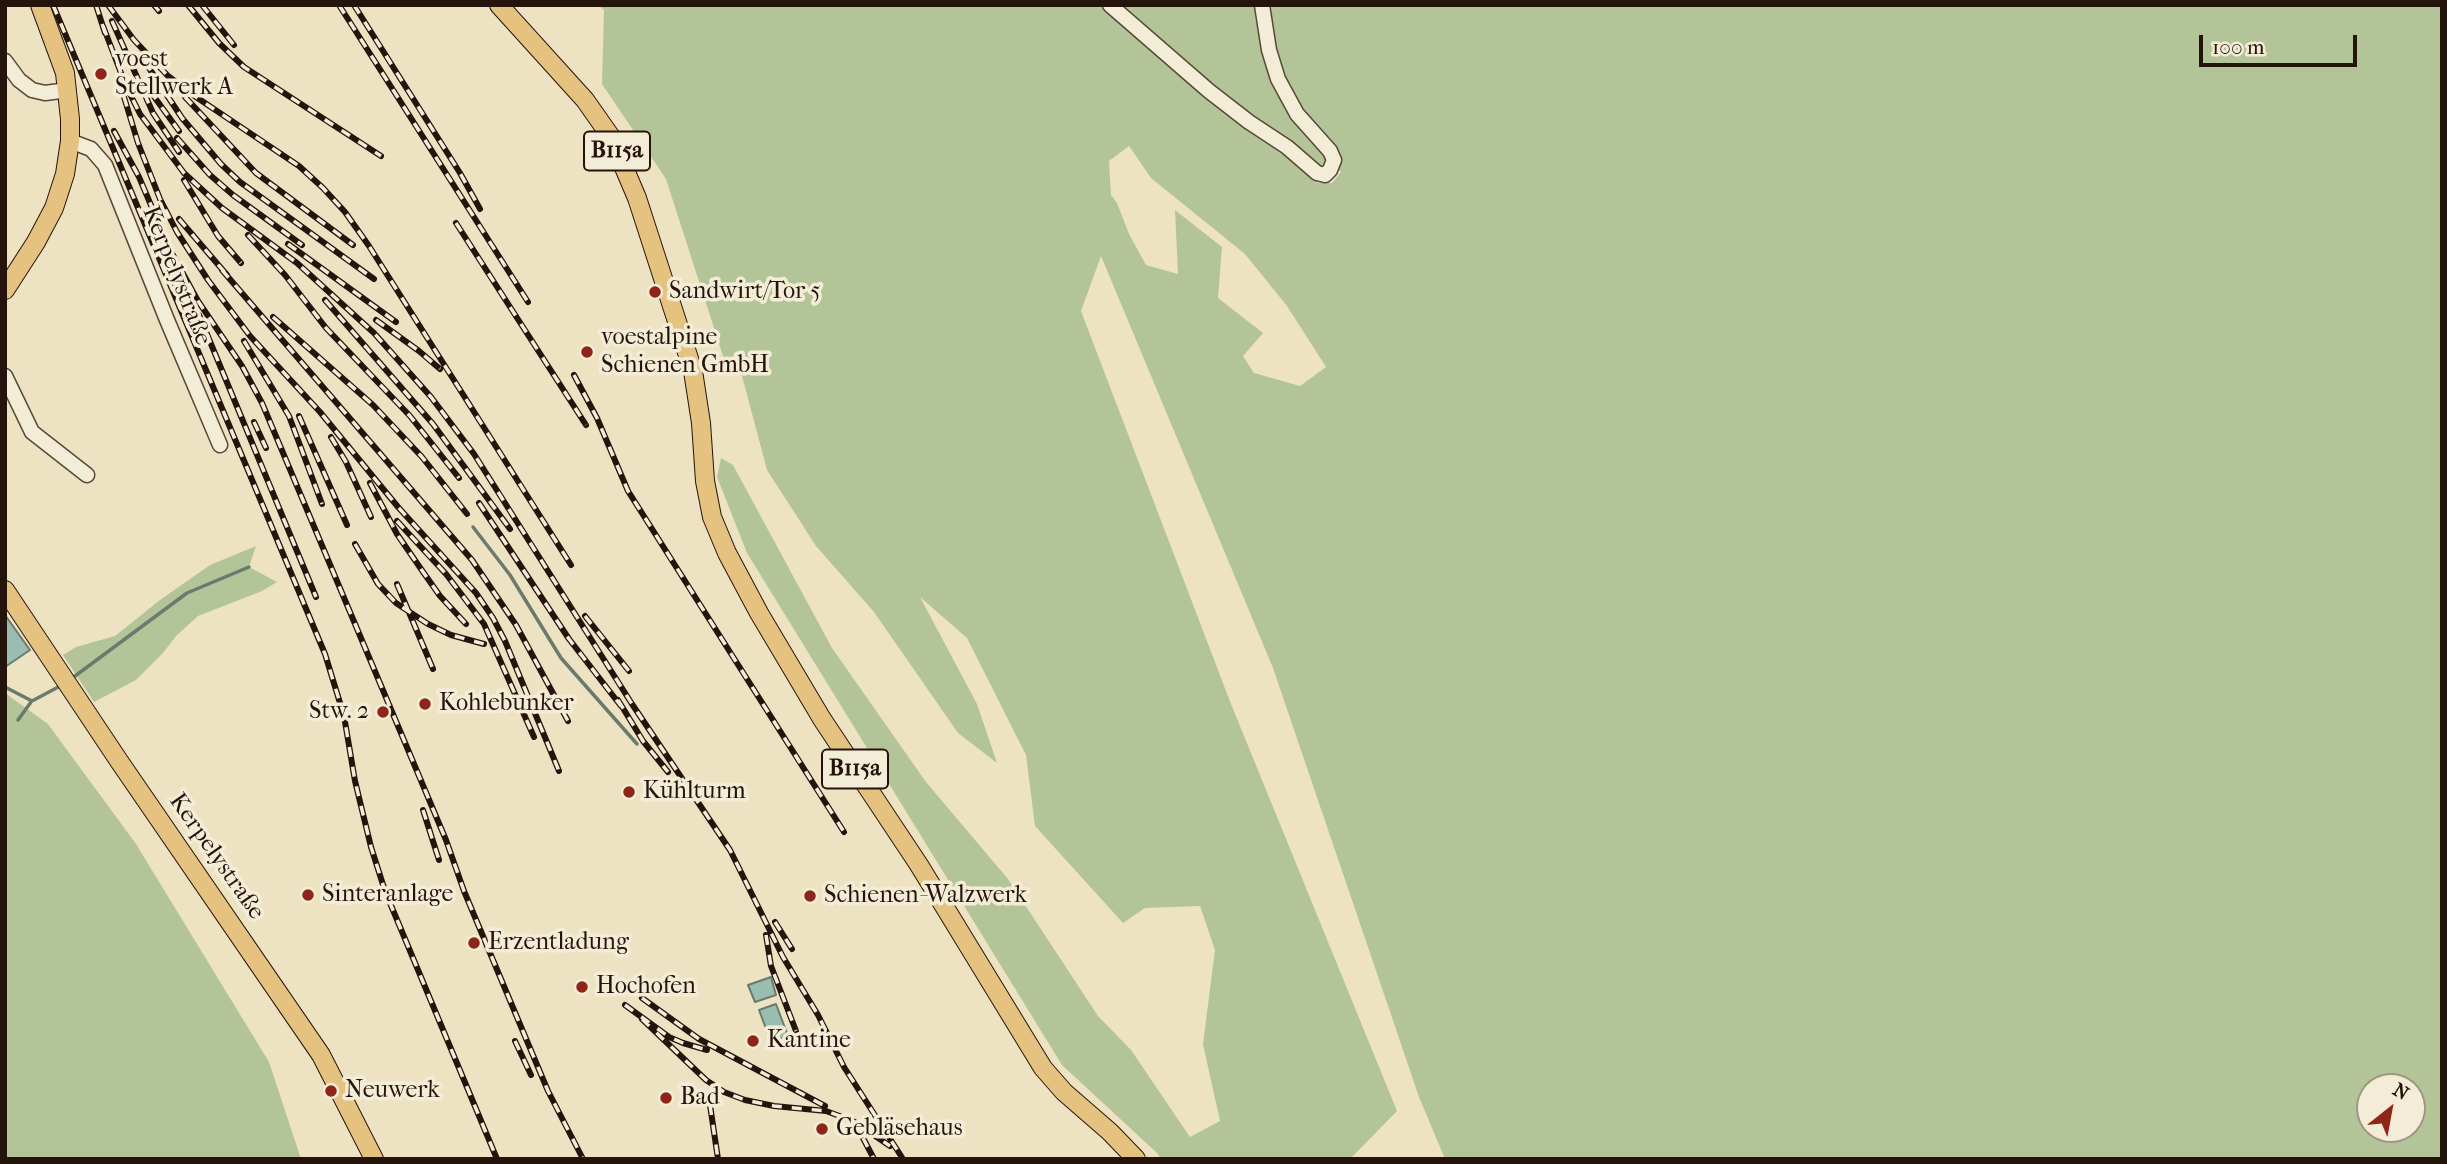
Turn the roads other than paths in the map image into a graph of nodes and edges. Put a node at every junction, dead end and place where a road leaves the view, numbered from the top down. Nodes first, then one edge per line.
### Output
1 (40, 5) edge
2 (499, 5) edge
3 (1110, 5) edge
4 (1262, 5) edge
5 (5, 61) edge
6 (68, 90) junction
7 (70, 141) junction
8 (5, 290) edge
9 (5, 376) edge
10 (220, 445) dead end
11 (87, 475) dead end
12 (5, 590) edge
13 (374, 1159) edge
14 (1136, 1159) edge

1 - 6 main road
2 - 14 main road, B115a
3 - 4 street
5 - 6 street
6 - 7 main road
7 - 8 main road
7 - 10 street, Kerpelystraße
9 - 11 street
12 - 13 main road, Kerpelystraße

